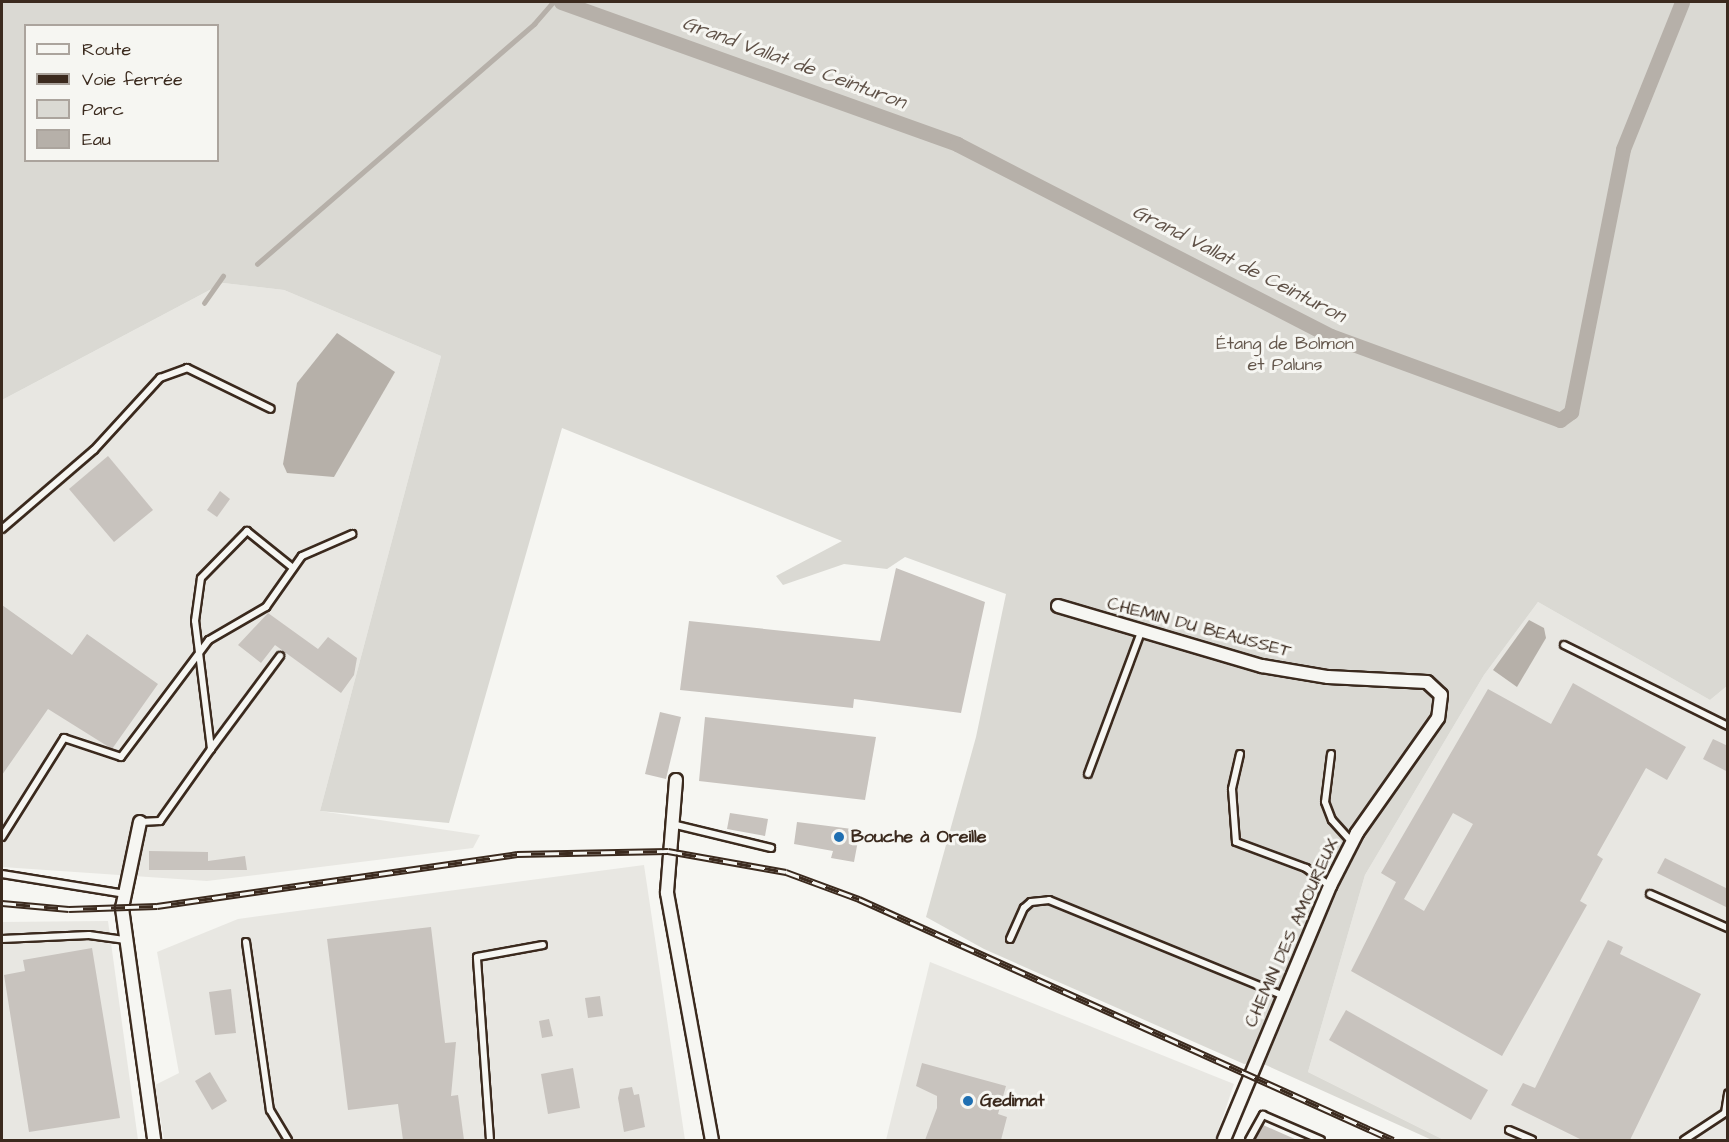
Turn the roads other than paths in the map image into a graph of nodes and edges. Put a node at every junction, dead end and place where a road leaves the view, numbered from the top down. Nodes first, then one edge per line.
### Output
1 (271, 410) dead end
2 (2, 529) edge
3 (352, 534) dead end
4 (293, 568) junction
5 (1058, 606) dead end
6 (1140, 634) junction
7 (1564, 645) dead end
8 (198, 655) junction
9 (280, 656) dead end
10 (1438, 689) joint
11 (1728, 726) edge
12 (211, 749) junction
13 (1240, 754) dead end
14 (1331, 754) dead end
15 (1088, 774) dead end
16 (676, 780) dead end
17 (140, 822) joint
18 (671, 824) junction
19 (2, 837) edge
20 (1352, 842) junction
21 (771, 848) dead end
22 (2, 874) edge
23 (1330, 886) junction
24 (125, 894) junction
25 (1650, 894) dead end
26 (1728, 928) edge
27 (2, 939) edge
28 (1010, 939) dead end
29 (126, 940) junction
30 (246, 942) dead end
31 (543, 945) dead end
32 (1282, 995) junction
33 (1728, 1093) edge
34 (1726, 1114) edge
35 (1509, 1130) dead end
36 (154, 1140) edge
37 (288, 1140) edge
38 (490, 1140) edge
39 (712, 1140) edge
40 (1224, 1140) edge
41 (1249, 1140) edge
42 (1321, 1140) edge
43 (1532, 1140) edge
44 (1685, 1140) edge

1 - 2 lane
3 - 4 lane
4 - 8 lane
4 - 8 lane
5 - 6 street, CHEMIN DU BEAUSSET
6 - 10 street, CHEMIN DU BEAUSSET
6 - 15 lane
7 - 11 lane
8 - 12 lane
8 - 19 lane
9 - 12 lane
10 - 20 street, CHEMIN DES AMOUREUX
12 - 17 lane
13 - 23 lane
14 - 20 lane
16 - 18 street
17 - 24 street
18 - 21 lane
18 - 39 street
20 - 23 street, CHEMIN DES AMOUREUX
22 - 24 lane
23 - 32 street, CHEMIN DES AMOUREUX
24 - 29 street
25 - 26 lane
27 - 29 lane
28 - 32 lane
29 - 36 street
30 - 37 lane
31 - 38 lane
32 - 40 street, CHEMIN DES AMOUREUX
33 - 34 lane
34 - 44 lane
35 - 43 lane
41 - 42 lane

